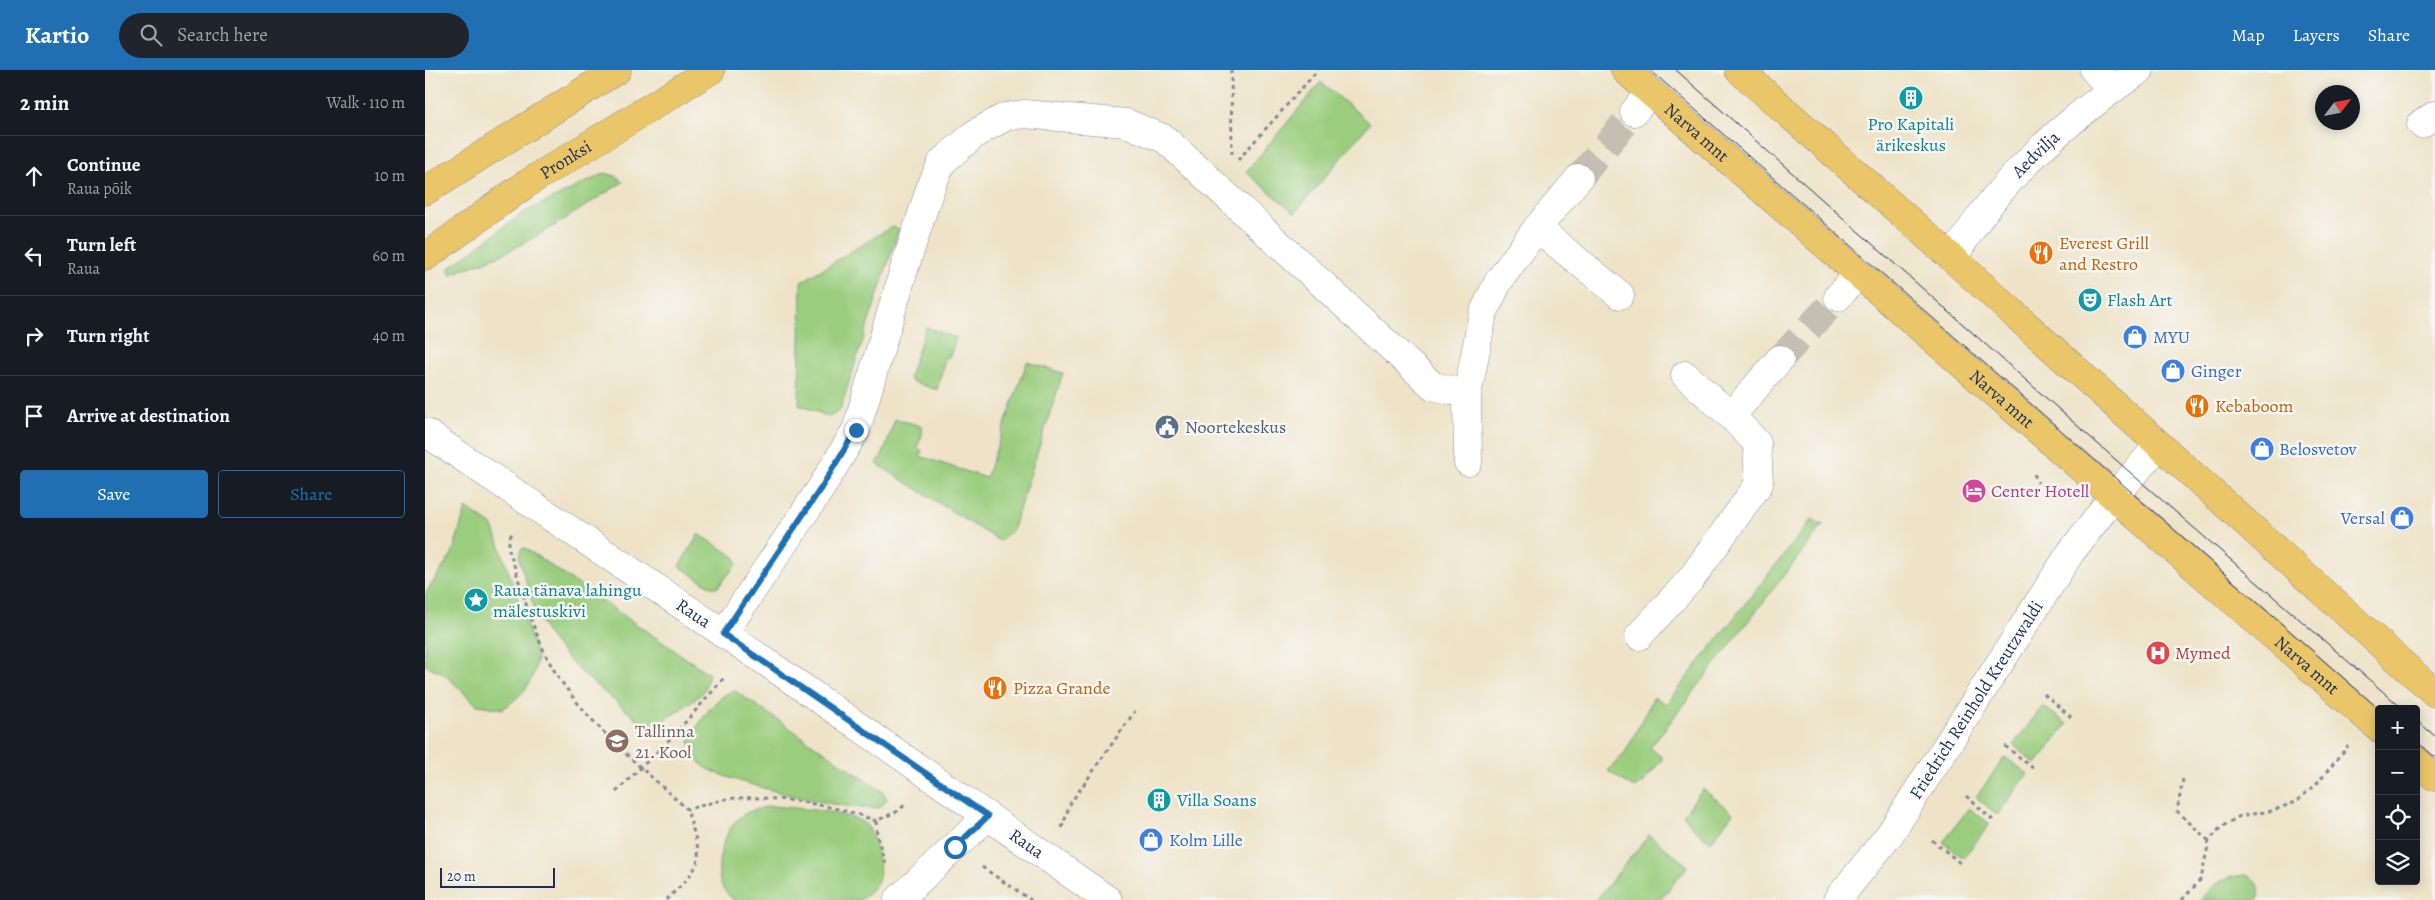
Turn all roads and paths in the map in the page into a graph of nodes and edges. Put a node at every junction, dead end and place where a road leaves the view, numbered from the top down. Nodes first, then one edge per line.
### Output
1 (617, 70) edge
2 (711, 70) edge
3 (1231, 70) edge
4 (1318, 70) edge
5 (1625, 70) edge
6 (1739, 70) edge
7 (2140, 70) edge
8 (2103, 79) edge
9 (1224, 176) junction
10 (1579, 178) tunnel mouth
11 (425, 191) edge
12 (1537, 228) junction
13 (425, 257) edge
14 (1953, 259) junction
15 (1858, 274) junction
16 (1620, 295) dead end
17 (1838, 297) tunnel mouth
18 (1780, 359) tunnel mouth
19 (1685, 375) dead end
20 (1450, 390) dead end
21 (1731, 416) junction
22 (425, 432) edge
23 (2158, 446) junction
24 (1467, 462) dead end
25 (2113, 498) junction
26 (512, 534) dead end
27 (723, 634) junction
28 (1639, 636) dead end
29 (724, 678) dead end
30 (2043, 694) dead end
31 (2435, 694) edge
32 (1135, 711) dead end
33 (2072, 718) dead end
34 (2375, 725) edge
35 (2351, 743) dead end
36 (2005, 746) dead end
37 (2420, 764) edge
38 (642, 768) junction
39 (2033, 768) dead end
40 (2435, 777) edge
41 (2183, 779) dead end
42 (615, 792) dead end
43 (1966, 796) dead end
44 (907, 803) dead end
45 (687, 810) junction
46 (988, 816) junction
47 (1993, 820) dead end
48 (876, 821) junction
49 (1062, 829) dead end
50 (1932, 840) dead end
51 (2209, 841) junction
52 (1960, 863) dead end
53 (982, 867) dead end
54 (903, 895) edge
55 (666, 900) edge
56 (1031, 900) edge
57 (1108, 900) edge
58 (1837, 900) edge
59 (2182, 900) edge

1 - 11 main road
2 - 13 main road, Pronksi
3 - 9 path
4 - 9 path
5 - 15 main road, Narva mnt
6 - 14 main road
7 - 8 street, Aedvilja
8 - 14 street, Aedvilja
9 - 20 street
9 - 27 street
10 - 12 street
12 - 16 street
12 - 24 street
14 - 23 main road
15 - 17 street
15 - 25 main road, Narva mnt
18 - 21 street
19 - 21 street
21 - 28 street
22 - 27 street, Raua
23 - 25 street, Friedrich Reinhold Kreutzwaldi
23 - 31 main road
25 - 34 main road, Narva mnt
25 - 58 street, Friedrich Reinhold Kreutzwaldi
26 - 38 path
27 - 46 street, Raua
29 - 38 path
30 - 33 path
32 - 49 path
35 - 51 path
36 - 39 path
37 - 40 main road
38 - 42 path
38 - 45 path
41 - 51 path
43 - 47 path
44 - 48 path
45 - 48 path
45 - 55 path
46 - 54 street
46 - 57 street, Raua
48 - 54 path
50 - 52 path
51 - 59 path
53 - 56 path

